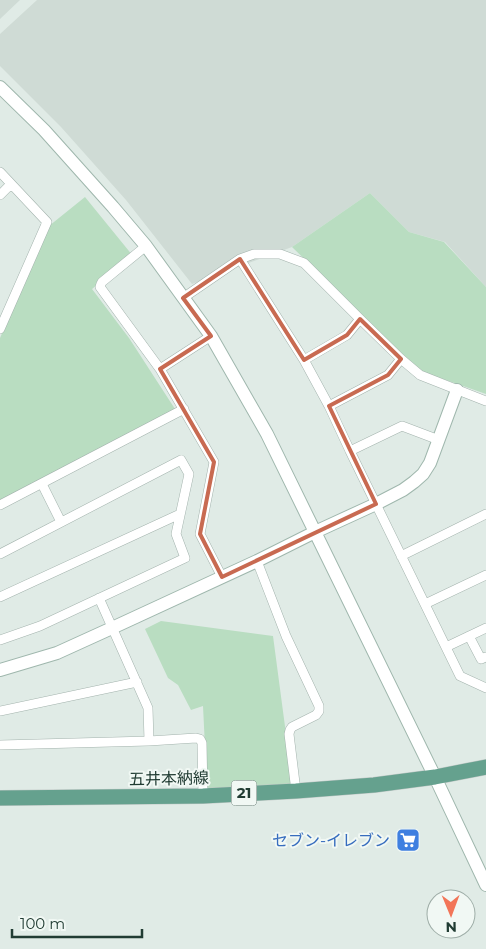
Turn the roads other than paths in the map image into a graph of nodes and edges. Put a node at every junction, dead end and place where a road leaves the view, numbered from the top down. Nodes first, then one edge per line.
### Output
1 (0, 87) edge
2 (0, 172) edge
3 (11, 184) junction
4 (0, 194) edge
5 (146, 246) junction
6 (240, 260) junction
7 (183, 298) junction
8 (360, 319) junction
9 (0, 329) edge
10 (211, 336) junction
11 (401, 359) junction
12 (304, 360) junction
13 (160, 369) junction
14 (457, 390) junction
15 (486, 401) edge
16 (329, 406) junction
17 (184, 409) junction
18 (439, 440) junction
19 (350, 451) junction
20 (42, 484) junction
21 (376, 504) junction
22 (0, 505) edge
23 (180, 514) junction
24 (486, 514) edge
25 (61, 522) junction
26 (314, 532) junction
27 (0, 554) edge
28 (401, 556) junction
29 (257, 561) junction
30 (486, 575) edge
31 (222, 577) junction
32 (0, 597) edge
33 (100, 598) junction
34 (425, 604) junction
35 (112, 628) junction
36 (486, 628) edge
37 (469, 636) junction
38 (0, 640) edge
39 (446, 647) junction
40 (486, 657) edge
41 (0, 670) edge
42 (137, 682) junction
43 (486, 688) edge
44 (0, 711) edge
45 (149, 740) junction
46 (0, 745) edge
47 (486, 766) edge
48 (435, 777) junction
49 (296, 791) junction
50 (203, 796) junction
51 (0, 798) edge
52 (486, 885) edge

1 - 5 street
2 - 3 street
3 - 4 street
3 - 9 street
5 - 7 street
5 - 13 street
6 - 7 street
6 - 8 street
6 - 12 street
7 - 10 street
8 - 11 street
8 - 12 street
10 - 13 street
10 - 26 street
11 - 14 street
11 - 16 street
12 - 16 street
13 - 17 street
14 - 15 street
14 - 18 street
16 - 19 street
17 - 20 street
17 - 31 street
18 - 19 street
18 - 21 street
19 - 21 street
20 - 22 street
20 - 25 street
21 - 26 street
21 - 28 street
23 - 25 street
23 - 32 street
23 - 33 street
24 - 28 street
25 - 27 street
26 - 29 street
26 - 48 street
28 - 34 street
29 - 31 street
29 - 49 street
30 - 34 street
31 - 35 street
33 - 35 street
33 - 38 street
34 - 39 street
35 - 41 street
35 - 42 street
36 - 37 street
37 - 39 street
37 - 40 street
39 - 43 street
42 - 44 street
42 - 45 street
45 - 46 street
45 - 50 street
47 - 48 main road, 五井本納線 / 21
48 - 49 main road, 五井本納線 / 21
48 - 52 street
49 - 50 main road, 五井本納線 / 21
50 - 51 main road, 五井本納線 / 21

